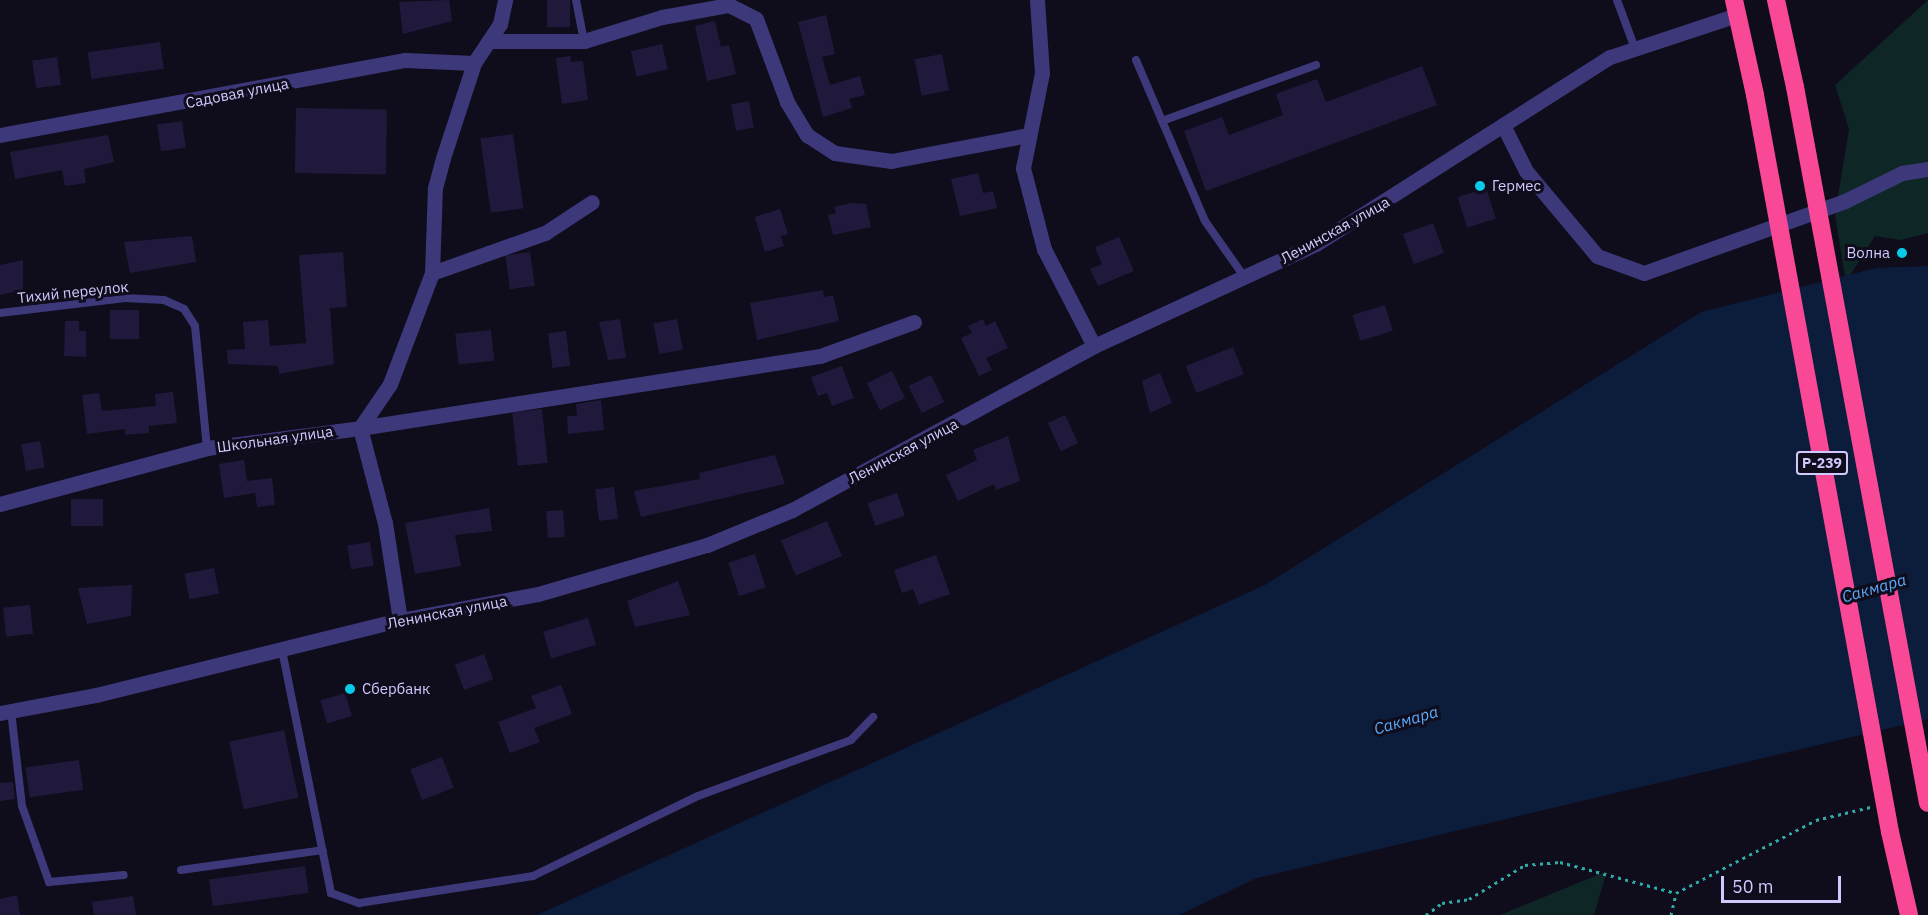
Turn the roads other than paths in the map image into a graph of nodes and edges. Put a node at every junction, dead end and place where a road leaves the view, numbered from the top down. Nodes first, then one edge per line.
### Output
1 (505, 0) edge
2 (576, 0) edge
3 (1037, 0) edge
4 (1617, 0) edge
5 (1776, 0) edge
6 (1736, 8) edge
7 (489, 41) junction
8 (584, 41) junction
9 (1634, 46) junction
10 (1136, 60) dead end
11 (474, 63) junction
12 (1316, 65) dead end
13 (1162, 121) junction
14 (1503, 125) junction
15 (0, 135) edge
16 (1028, 135) junction
17 (1928, 169) edge
18 (592, 202) dead end
19 (432, 273) junction
20 (1245, 278) junction
21 (0, 313) edge
22 (914, 322) dead end
23 (1094, 346) junction
24 (360, 428) junction
25 (207, 448) junction
26 (0, 504) edge
27 (400, 620) junction
28 (282, 650) junction
29 (5, 712) edge
30 (873, 717) dead end
31 (1928, 803) edge
32 (324, 850) junction
33 (181, 870) dead end
34 (124, 875) dead end
35 (1909, 915) edge

1 - 7 street
2 - 8 lane
3 - 16 street
4 - 9 lane
5 - 31 highway, Р-239, bridge
6 - 9 street, Ленинская улица
6 - 35 highway, Р-239, bridge
7 - 8 street
7 - 11 street
8 - 16 street
9 - 14 street, Ленинская улица
10 - 13 lane
11 - 15 street, Садовая улица
11 - 19 street
12 - 13 lane
13 - 20 lane
14 - 17 street
14 - 20 street, Ленинская улица
16 - 23 street
18 - 19 street
19 - 24 street
20 - 23 street, Ленинская улица
21 - 25 lane, Тихий переулок
22 - 24 street, Школьная улица
23 - 27 street, Ленинская улица
24 - 25 street, Школьная улица
24 - 27 street
25 - 26 street, Школьная улица
27 - 28 street, Ленинская улица
28 - 29 street, Ленинская улица
28 - 32 lane
29 - 34 lane
30 - 32 lane
32 - 33 lane

